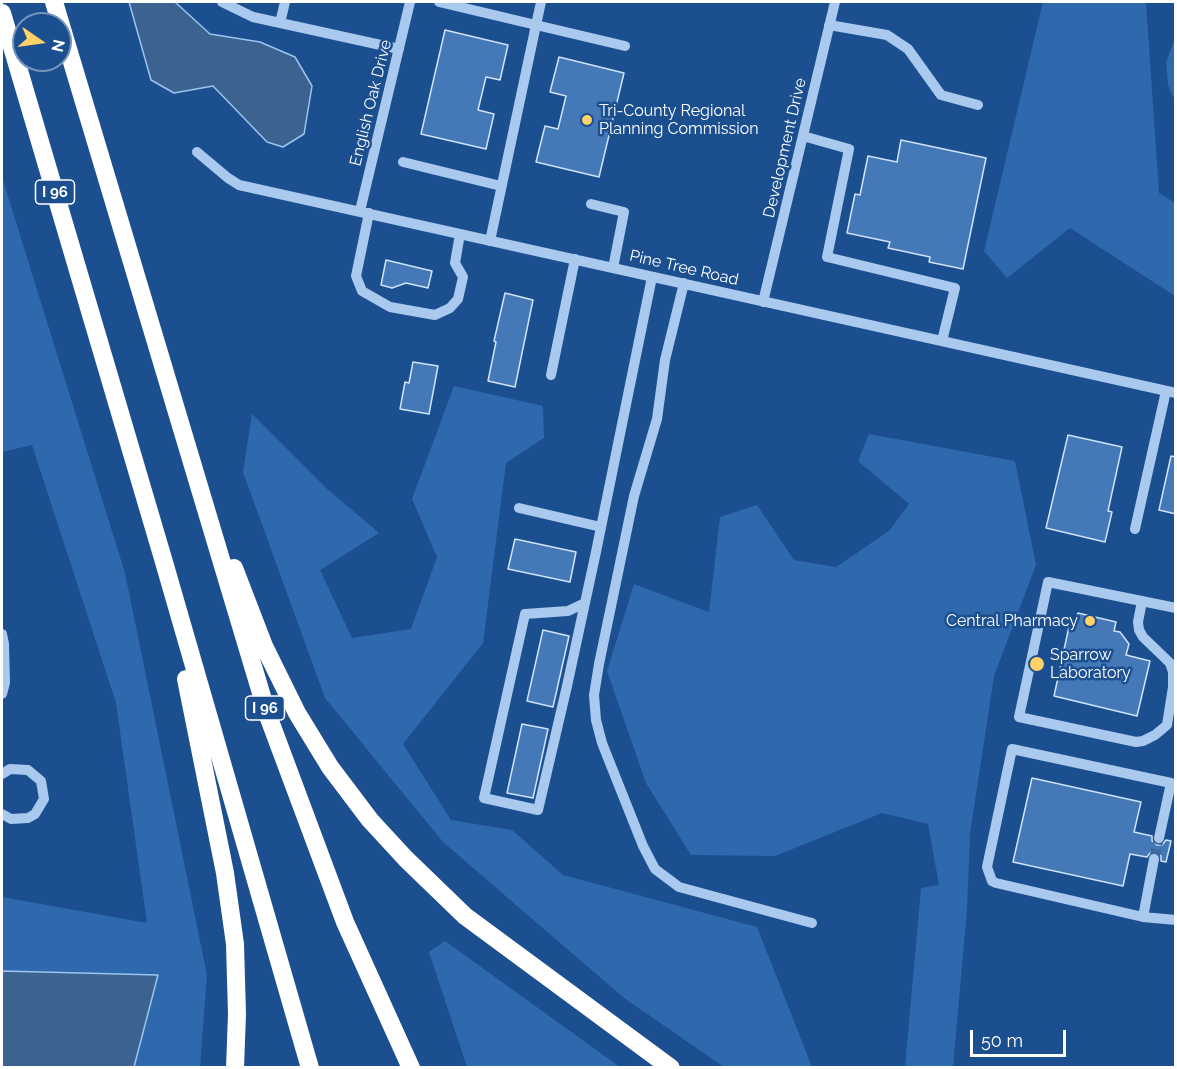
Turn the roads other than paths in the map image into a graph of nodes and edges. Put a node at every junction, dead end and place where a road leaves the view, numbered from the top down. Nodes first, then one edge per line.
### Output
1 (54, 2) edge
2 (222, 2) edge
3 (285, 2) edge
4 (410, 2) edge
5 (439, 2) edge
6 (541, 2) edge
7 (835, 2) edge
8 (2, 13) edge
9 (280, 23) junction
10 (536, 25) junction
11 (829, 25) junction
12 (625, 46) dead end
13 (399, 49) junction
14 (978, 105) dead end
15 (803, 136) junction
16 (197, 152) dead end
17 (403, 162) dead end
18 (501, 186) junction
19 (591, 204) dead end
20 (365, 212) junction
21 (459, 234) junction
22 (490, 240) junction
23 (575, 259) junction
24 (613, 268) junction
25 (652, 277) junction
26 (684, 283) junction
27 (763, 302) junction
28 (153, 336) junction
29 (942, 341) junction
30 (551, 375) dead end
31 (1171, 392) edge
32 (519, 508) dead end
33 (602, 527) junction
34 (1135, 529) dead end
35 (164, 562) junction
36 (1142, 601) junction
37 (585, 603) junction
38 (1176, 608) edge
39 (2, 634) edge
40 (2, 694) edge
41 (1171, 728) edge
42 (2, 773) edge
43 (1173, 780) edge
44 (2, 814) edge
45 (1159, 838) tunnel mouth
46 (1155, 859) tunnel mouth
47 (1143, 916) junction
48 (1176, 920) edge
49 (812, 923) dead end
50 (235, 1068) edge
51 (310, 1068) edge
52 (411, 1068) edge
53 (671, 1068) edge

1 - 28 highway, I 96
2 - 9 street
3 - 9 street
4 - 13 street, English Oak Drive
5 - 10 street
6 - 10 street
7 - 11 street, Development Drive
8 - 35 highway, I 96
9 - 13 street
10 - 12 street
10 - 18 street
11 - 14 street
11 - 15 street, Development Drive
13 - 20 street, English Oak Drive
15 - 27 street, Development Drive
15 - 29 street
16 - 20 street, Pine Tree Road
17 - 18 street
18 - 22 street
19 - 24 street
20 - 21 street, Pine Tree Road
20 - 21 street, English Oak Drive
21 - 22 street, Pine Tree Road
22 - 23 street, Pine Tree Road
23 - 24 street, Pine Tree Road
23 - 30 street
24 - 25 street, Pine Tree Road
25 - 26 street, Pine Tree Road
25 - 33 street
26 - 27 street, Pine Tree Road
26 - 49 street
27 - 29 street, Pine Tree Road
28 - 52 highway, I 96
28 - 53 highway
29 - 31 street, Pine Tree Road
31 - 34 street
32 - 33 street
33 - 37 street
35 - 50 highway
35 - 51 highway, I 96
36 - 38 street
36 - 41 street
36 - 41 street
37 - 37 street
39 - 40 street
42 - 44 street
43 - 45 street
43 - 47 street
46 - 47 street
47 - 48 street

